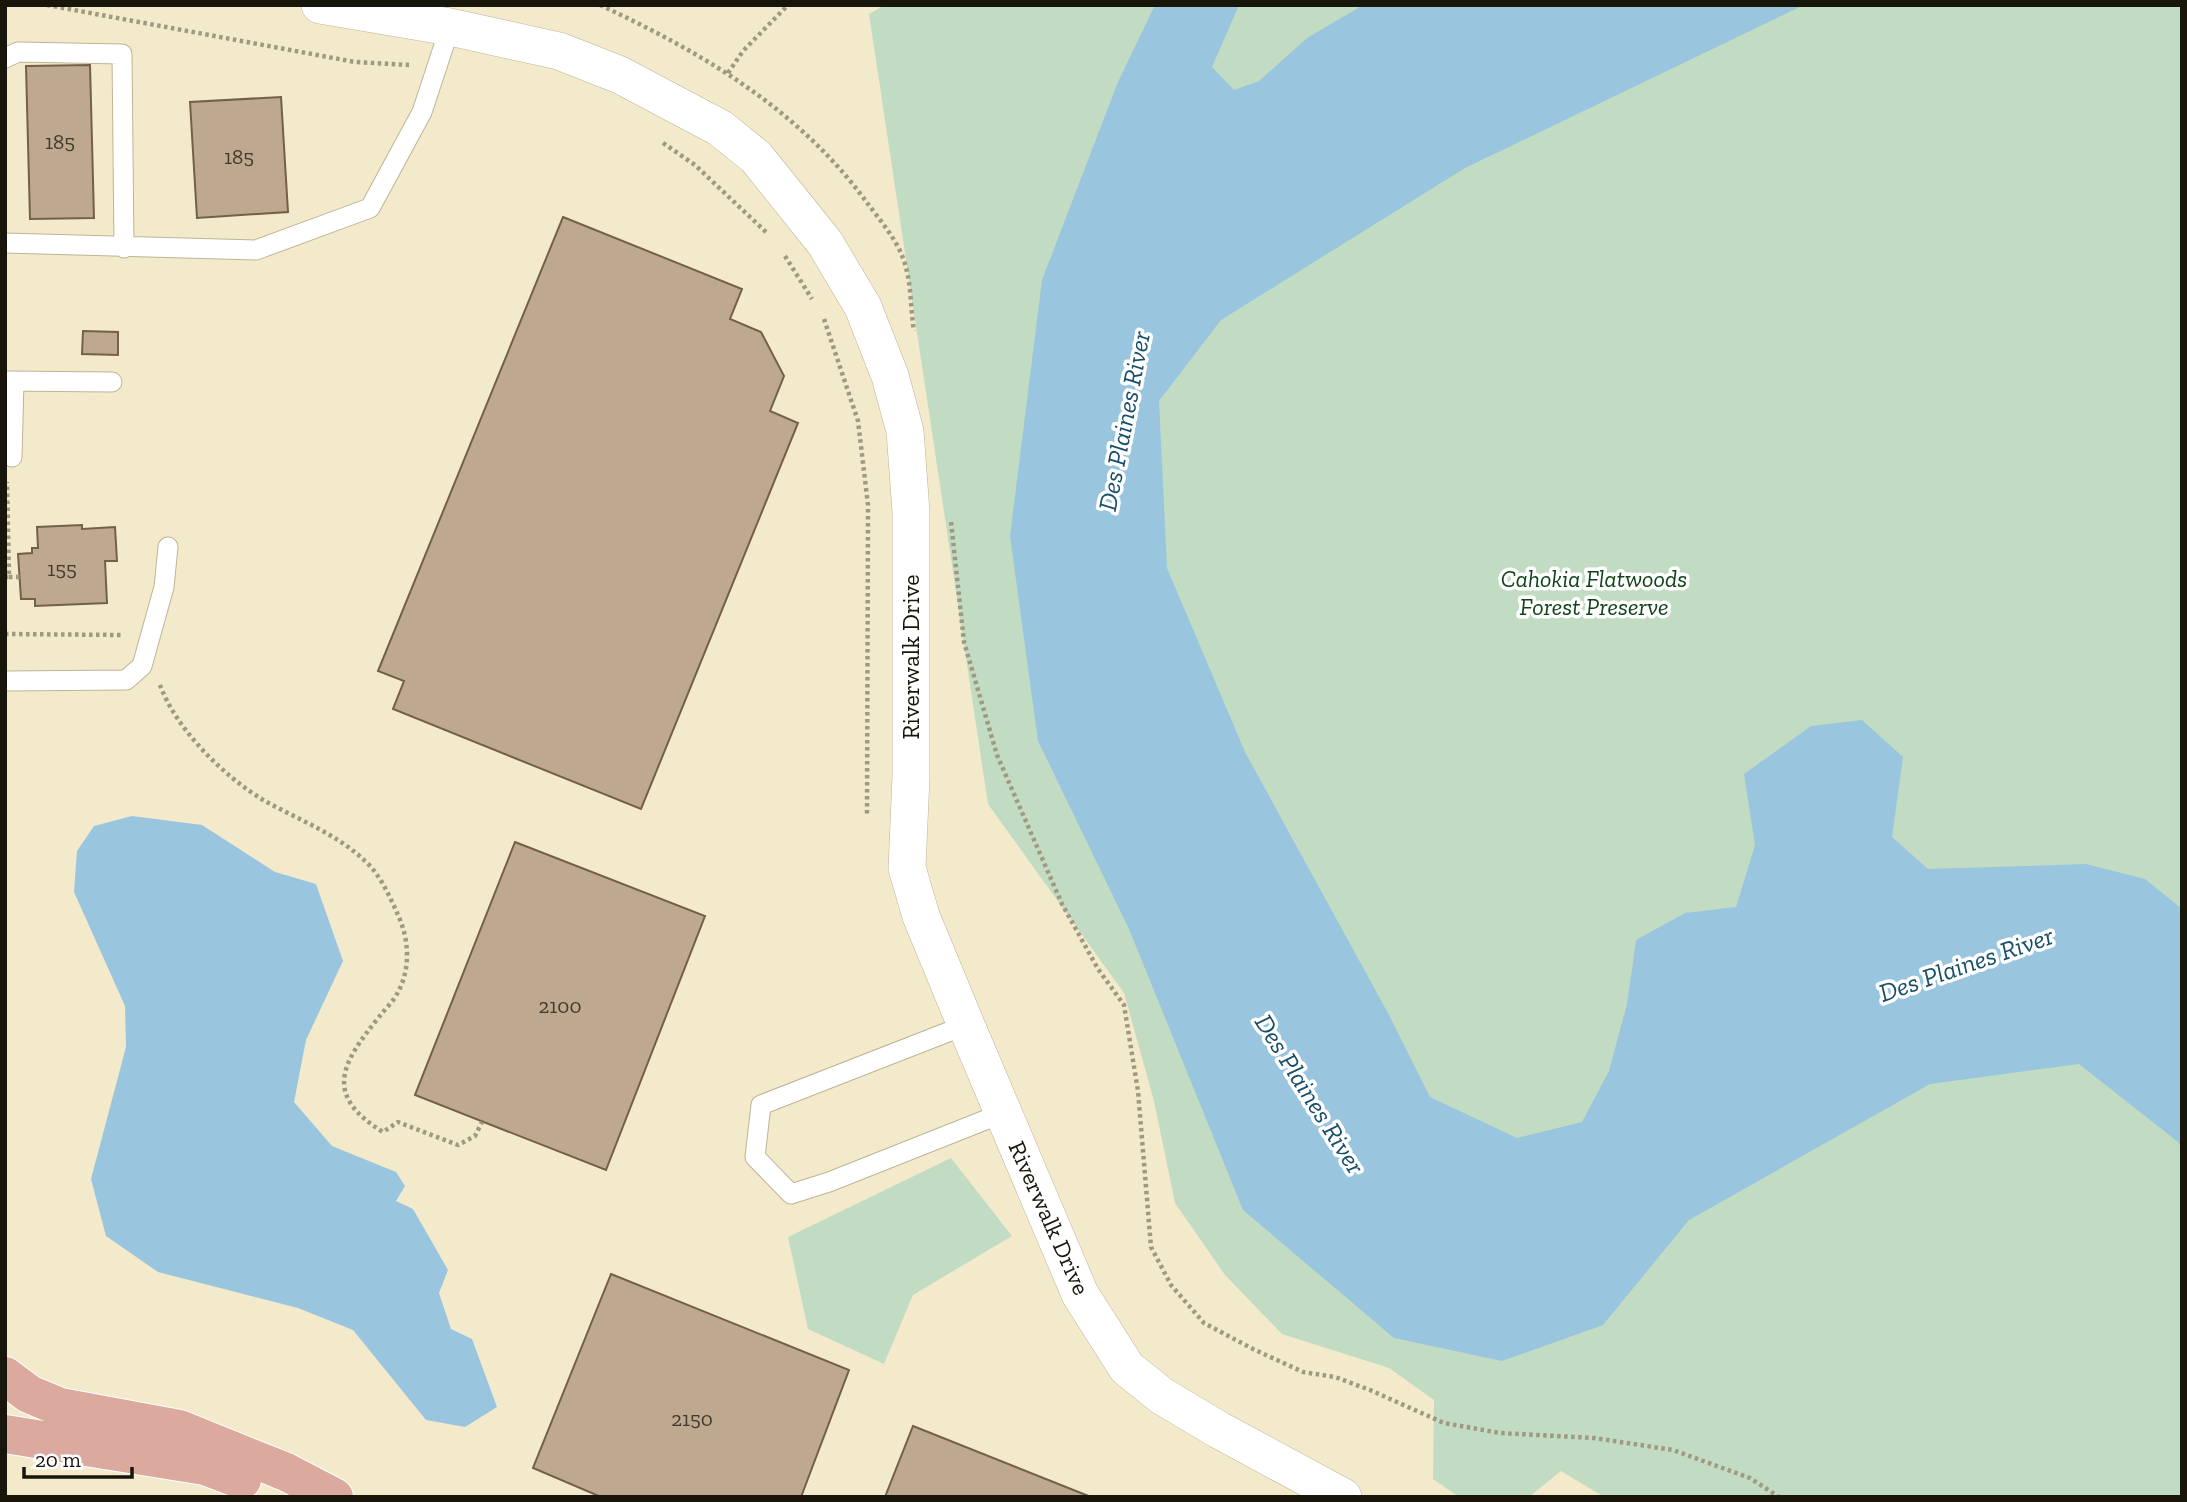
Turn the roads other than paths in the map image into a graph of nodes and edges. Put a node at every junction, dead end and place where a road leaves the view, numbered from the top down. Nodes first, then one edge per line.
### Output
1 (320, 5) edge
2 (451, 16) edge
3 (5, 58) edge
4 (5, 243) edge
5 (124, 248) junction
6 (10, 381) edge
7 (112, 382) dead end
8 (12, 457) dead end
9 (168, 547) dead end
10 (5, 681) edge
11 (966, 1025) junction
12 (1003, 1113) junction
13 (5, 1376) edge
14 (5, 1434) edge
15 (283, 1497) edge
16 (334, 1497) edge
17 (1343, 1497) edge

1 - 2 street, Riverwalk Drive
2 - 5 lane
2 - 11 street, Riverwalk Drive
3 - 5 lane
4 - 5 lane
6 - 7 lane
6 - 8 lane
9 - 10 lane
11 - 12 street, Riverwalk Drive
11 - 12 lane
12 - 17 street, Riverwalk Drive
13 - 16 main road
14 - 15 main road

